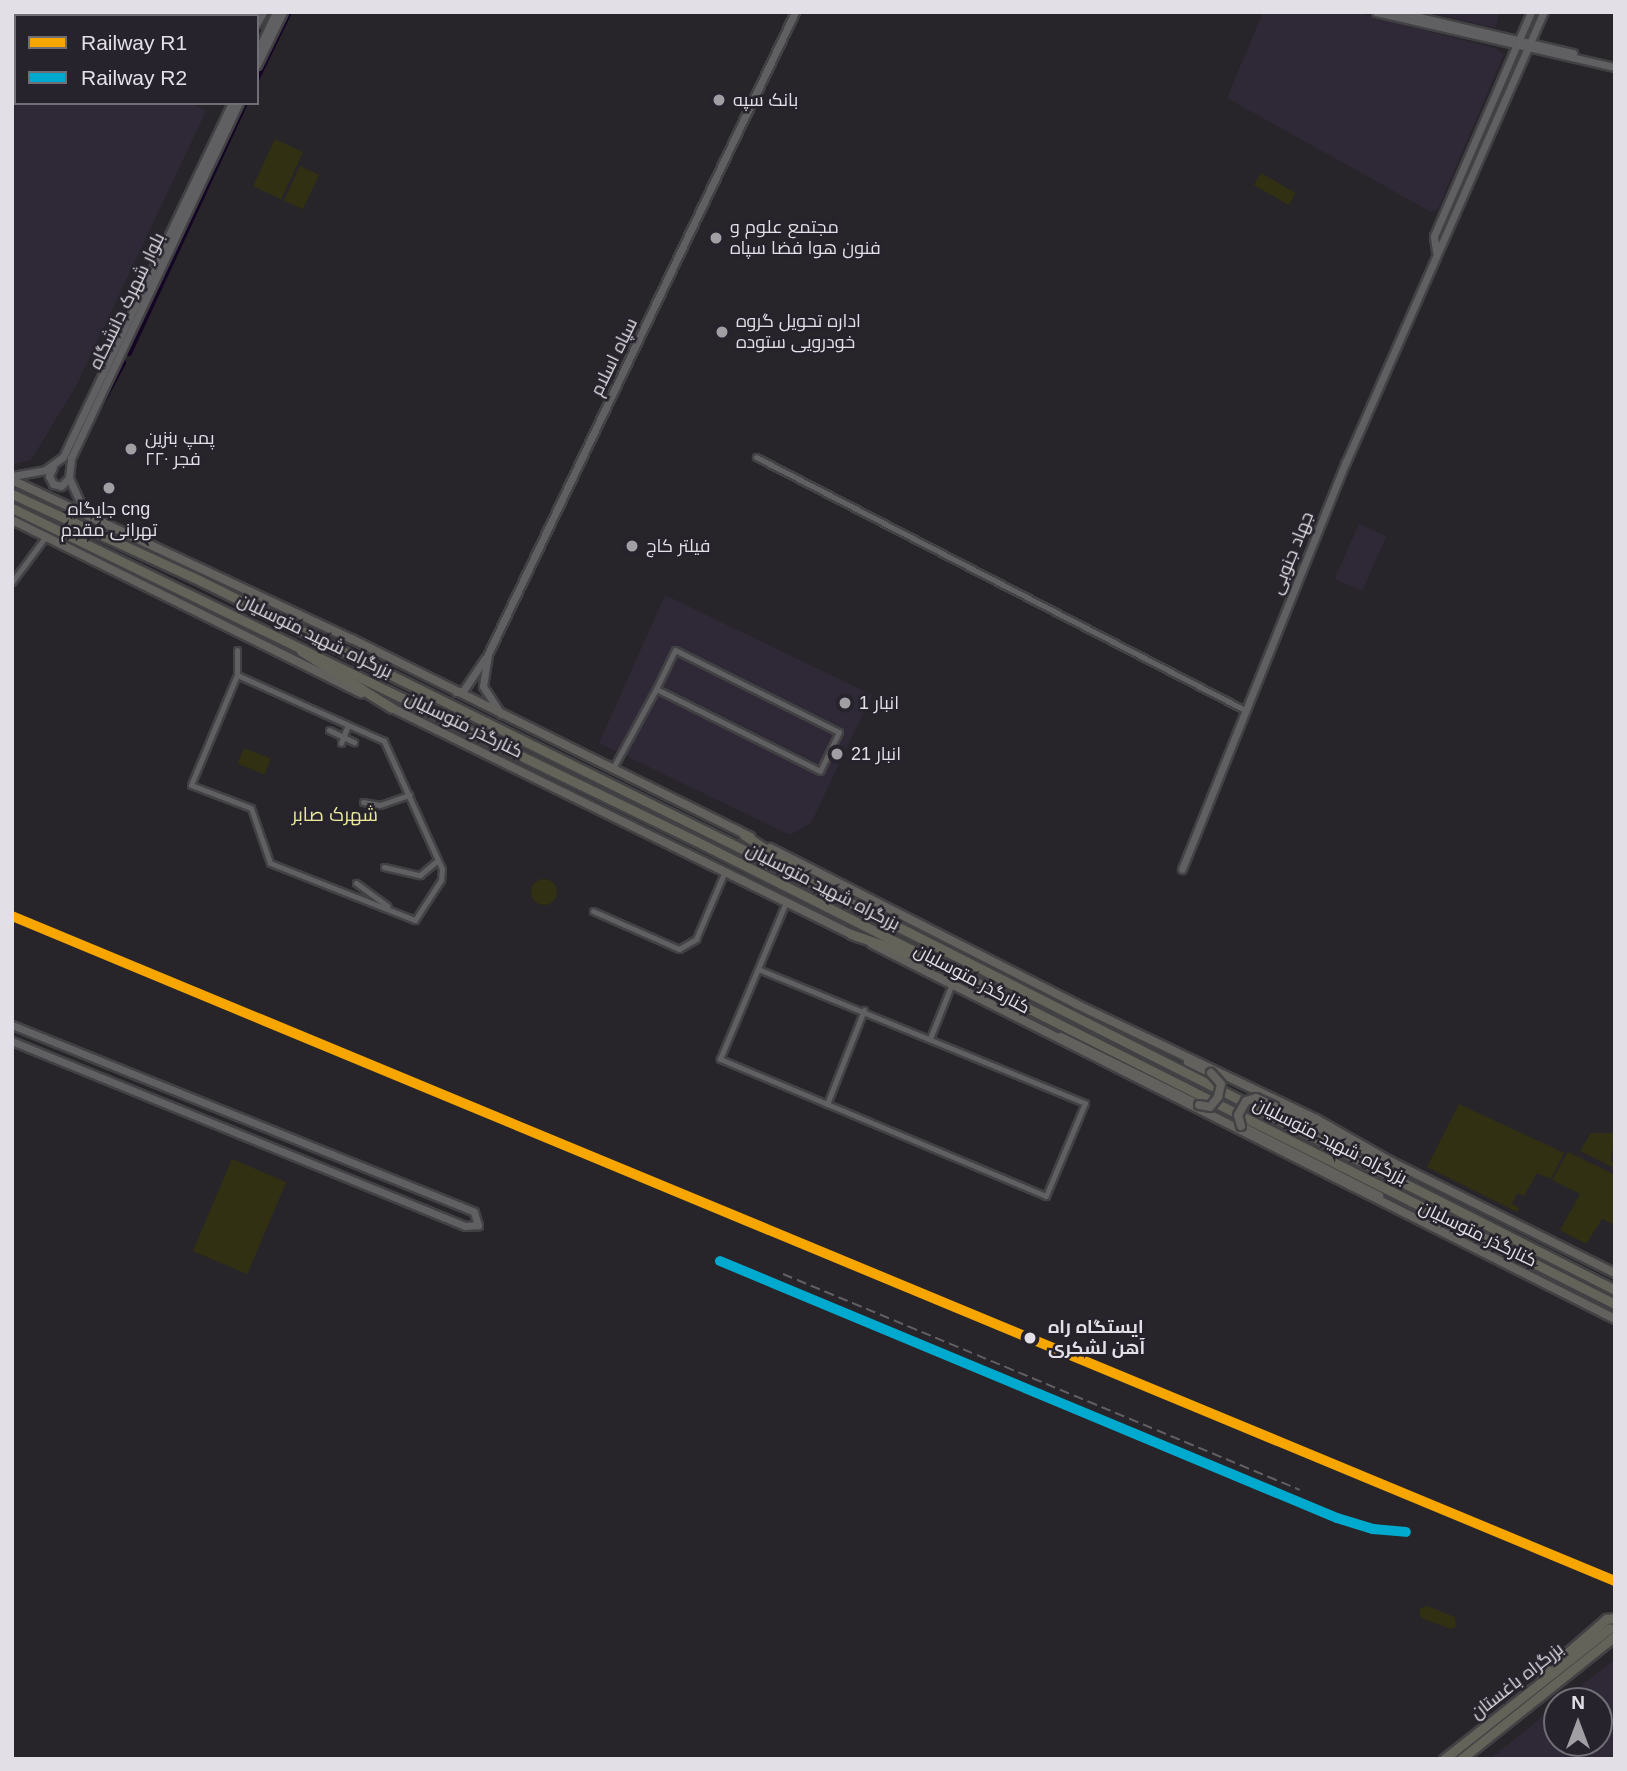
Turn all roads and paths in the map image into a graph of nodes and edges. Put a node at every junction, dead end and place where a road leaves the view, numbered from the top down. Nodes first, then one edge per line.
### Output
1 (276, 12) edge
2 (283, 12) edge
3 (795, 12) edge
4 (1376, 12) edge
5 (1398, 12) edge
6 (1531, 12) edge
7 (1544, 12) edge
8 (1518, 43) junction
9 (1530, 45) junction
10 (259, 48) edge
11 (259, 61) edge
12 (1615, 65) edge
13 (231, 105) edge
14 (238, 105) edge
15 (1436, 251) junction
16 (115, 354) junction
17 (756, 457) dead end
18 (53, 467) junction
19 (12, 478) edge
20 (69, 478) junction
21 (12, 494) edge
22 (12, 508) edge
23 (86, 515) junction
24 (12, 520) edge
25 (46, 536) junction
26 (12, 582) edge
27 (276, 634) junction
28 (237, 650) dead end
29 (488, 654) junction
30 (237, 675) junction
31 (656, 689) junction
32 (456, 692) junction
33 (392, 708) junction
34 (1245, 710) junction
35 (502, 714) junction
36 (348, 725) junction
37 (329, 730) dead end
38 (342, 740) junction
39 (354, 742) dead end
40 (613, 768) junction
41 (409, 795) junction
42 (363, 802) dead end
43 (744, 835) junction
44 (438, 860) junction
45 (384, 867) dead end
46 (1182, 869) dead end
47 (725, 872) junction
48 (356, 883) dead end
49 (786, 902) junction
50 (851, 903) junction
51 (390, 908) junction
52 (593, 911) dead end
53 (851, 934) junction
54 (941, 966) junction
55 (758, 969) junction
56 (951, 986) junction
57 (1082, 1007) junction
58 (864, 1010) junction
59 (1001, 1012) junction
60 (13, 1028) edge
61 (931, 1037) junction
62 (12, 1041) edge
63 (827, 1104) junction
64 (327, 1152) junction
65 (1390, 1161) junction
66 (322, 1168) junction
67 (1413, 1219) junction
68 (1615, 1273) edge
69 (1576, 1286) junction
70 (1615, 1290) edge
71 (1615, 1304) edge
72 (1615, 1311) edge
73 (1615, 1319) edge
74 (1615, 1618) edge
75 (1612, 1632) edge
76 (1615, 1643) edge
77 (1534, 1685) junction
78 (1524, 1708) junction
79 (1444, 1759) edge
80 (1461, 1759) edge

1 - 10 street
2 - 11 street
3 - 29 street, سپاه اسلام
4 - 8 street
5 - 8 street
6 - 8 street, جهاد جنوبی
7 - 9 street, جهاد جنوبی
8 - 9 street
8 - 15 street, جهاد جنوبی
9 - 12 street
9 - 15 street, جهاد جنوبی
13 - 16 street, بلوار شهرک دانشگاه
14 - 16 street, بلوار شهرک دانشگاه
15 - 34 street, جهاد جنوبی
16 - 18 street, بلوار شهرک دانشگاه
16 - 20 street, بلوار شهرک دانشگاه
17 - 34 street
18 - 19 street
18 - 20 street
19 - 23 main road, کنارگذر متوسلیان
20 - 23 street
21 - 50 highway, بزرگراه شهید متوسلیان
22 - 27 highway, بزرگراه شهید متوسلیان
23 - 32 main road, کنارگذر متوسلیان
24 - 25 main road, کنارگذر متوسلیان
25 - 26 street
25 - 33 main road, کنارگذر متوسلیان
27 - 33 highway
27 - 54 highway, بزرگراه شهید متوسلیان
28 - 30 street
29 - 32 street
29 - 35 street, سپاه اسلام
30 - 36 street
30 - 51 street
31 - 31 street
31 - 40 street
32 - 35 main road, کنارگذر متوسلیان
33 - 47 main road, کنارگذر متوسلیان
34 - 46 street, جهاد جنوبی
35 - 40 main road, کنارگذر متوسلیان
36 - 38 street
36 - 41 street
37 - 38 street
38 - 39 street
40 - 43 main road, کنارگذر متوسلیان
41 - 42 street
41 - 44 street
43 - 50 highway
43 - 57 main road, کنارگذر متوسلیان
44 - 45 street
44 - 51 street
47 - 49 main road, کنارگذر متوسلیان
47 - 52 street
48 - 51 street
49 - 53 main road, کنارگذر متوسلیان
49 - 55 street
50 - 70 highway, بزرگراه شهید متوسلیان
53 - 54 highway
53 - 56 main road, کنارگذر متوسلیان
54 - 69 highway, بزرگراه شهید متوسلیان
55 - 58 street
55 - 63 street
56 - 59 main road, کنارگذر متوسلیان
56 - 61 street
57 - 59 main road, bridge
57 - 65 main road, کنارگذر متوسلیان
58 - 61 street
58 - 63 street
59 - 67 main road, کنارگذر متوسلیان
60 - 64 street
61 - 63 street
62 - 66 street
64 - 66 street
64 - 66 street
65 - 67 main road, bridge
65 - 68 main road, کنارگذر متوسلیان
67 - 73 main road, کنارگذر متوسلیان
69 - 71 highway, بزرگراه شهید متوسلیان
69 - 72 highway
74 - 77 highway
75 - 77 highway, بزرگراه باغستان
75 - 78 highway, بزرگراه باغستان
76 - 78 highway
77 - 79 highway, بزرگراه باغستان
78 - 80 highway, بزرگراه باغستان

